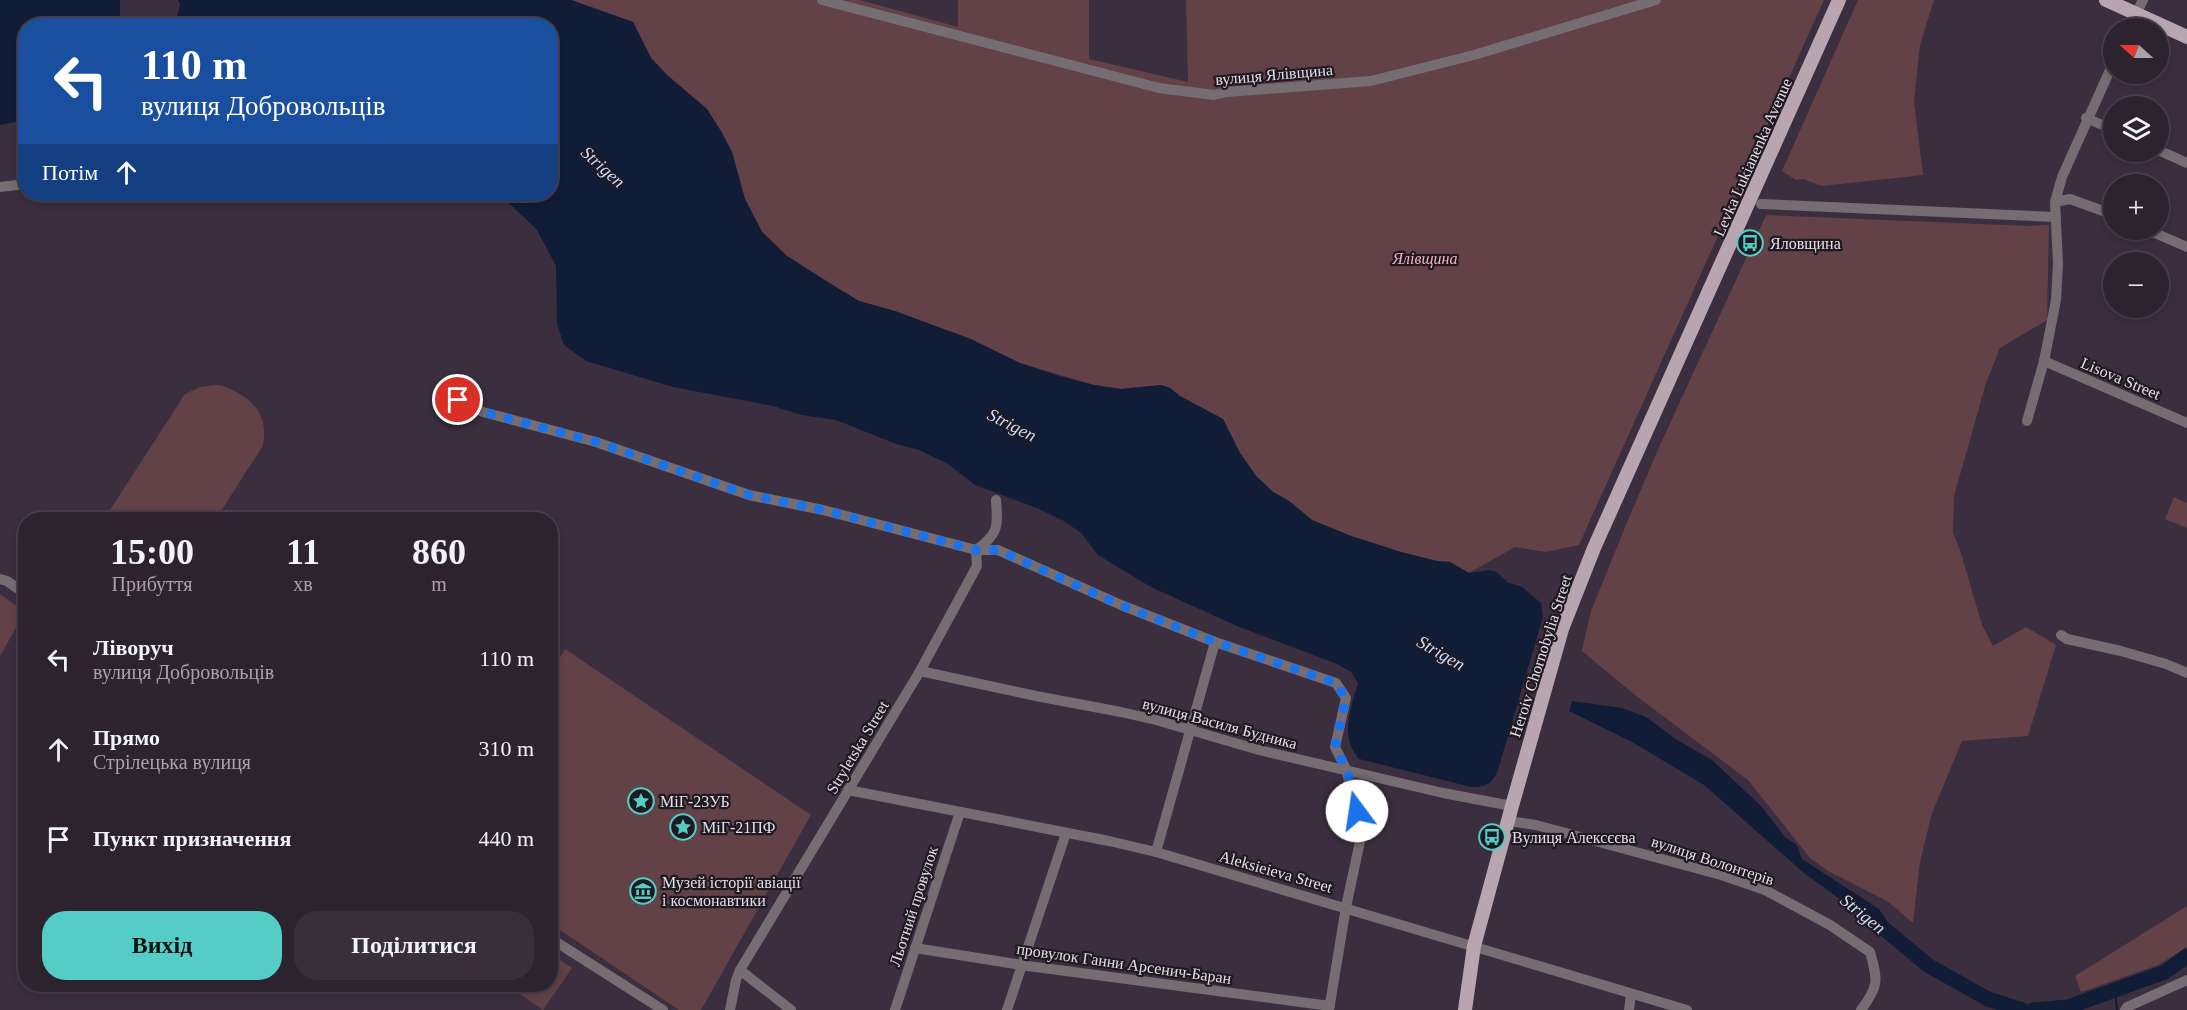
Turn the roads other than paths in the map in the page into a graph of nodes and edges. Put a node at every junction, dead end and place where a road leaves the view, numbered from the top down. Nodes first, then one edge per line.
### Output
1 (822, 0) edge
2 (1656, 0) edge
3 (1839, 0) edge
4 (2106, 0) edge
5 (2143, 0) edge
6 (2137, 14) junction
7 (2135, 18) edge
8 (2187, 37) edge
9 (2103, 83) edge
10 (2086, 118) junction
11 (2103, 125) edge
12 (2169, 155) edge
13 (2187, 163) edge
14 (18, 185) edge
15 (0, 187) edge
16 (2055, 202) junction
17 (1761, 204) dead end
18 (2103, 211) edge
19 (2056, 216) junction
20 (2169, 239) edge
21 (2187, 247) edge
22 (1694, 327) joint
23 (2044, 362) junction
24 (446, 393) dead end
25 (2027, 421) dead end
26 (2187, 423) edge
27 (996, 500) dead end
28 (976, 550) junction
29 (0, 579) edge
30 (18, 589) edge
31 (2061, 635) dead end
32 (1215, 642) junction
33 (920, 671) junction
34 (2187, 673) edge
35 (1189, 731) junction
36 (1347, 769) junction
37 (848, 790) junction
38 (1512, 806) junction
39 (960, 812) junction
40 (1508, 820) junction
41 (1066, 833) junction
42 (1156, 852) junction
43 (1346, 908) junction
44 (558, 943) edge
45 (1474, 946) junction
46 (915, 948) junction
47 (1022, 965) junction
48 (740, 970) junction
49 (2187, 980) edge
50 (1631, 994) junction
51 (1330, 1008) edge
52 (663, 1010) edge
53 (730, 1010) edge
54 (791, 1010) edge
55 (895, 1010) edge
56 (1007, 1010) edge
57 (1465, 1010) edge
58 (1629, 1010) edge
59 (1688, 1010) edge
60 (1861, 1010) edge
61 (2126, 1010) edge

1 - 2 street, вулиця Ялівщина
3 - 22 main road, Levka Lukianenka Avenue
4 - 6 main road
5 - 6 street
6 - 7 street
6 - 8 main road
9 - 10 street
10 - 11 street
10 - 16 street
12 - 13 street
14 - 15 street
16 - 18 street
16 - 19 street
17 - 19 street
19 - 23 street
20 - 21 street
22 - 38 main road, Heroiv Chornobylia Street
23 - 25 street
23 - 26 street, Lisova Street
24 - 28 street
27 - 28 street
28 - 32 street
28 - 33 street, Stryletska Street
29 - 30 street
31 - 34 street
32 - 35 street
32 - 36 street
33 - 35 street, вулиця Василя Будника
33 - 37 street, Stryletska Street
35 - 36 street, вулиця Василя Будника
35 - 42 street
36 - 38 street, вулиця Василя Будника
36 - 43 street
37 - 39 street, Aleksieieva Street
37 - 48 street, Stryletska Street
38 - 40 main road, Heroiv Chornobylia Street
39 - 41 street, Aleksieieva Street
39 - 46 street, Льотний провулок
40 - 45 main road, Heroiv Chornobylia Street
40 - 60 street, вулиця Волонтерів
41 - 42 street, Aleksieieva Street
41 - 47 street
42 - 43 street, Aleksieieva Street
43 - 45 street, Aleksieieva Street
43 - 51 street
44 - 52 street
45 - 50 street, Aleksieieva Street
45 - 57 main road, Heroiv Chornobylia Street
46 - 47 street, провулок Ганни Арсенич-Баран
46 - 55 street, Льотний провулок
47 - 51 street, провулок Ганни Арсенич-Баран
47 - 56 street
48 - 53 street, Stryletska Street
48 - 54 street
49 - 61 street
50 - 58 street
50 - 59 street, Aleksieieva Street

